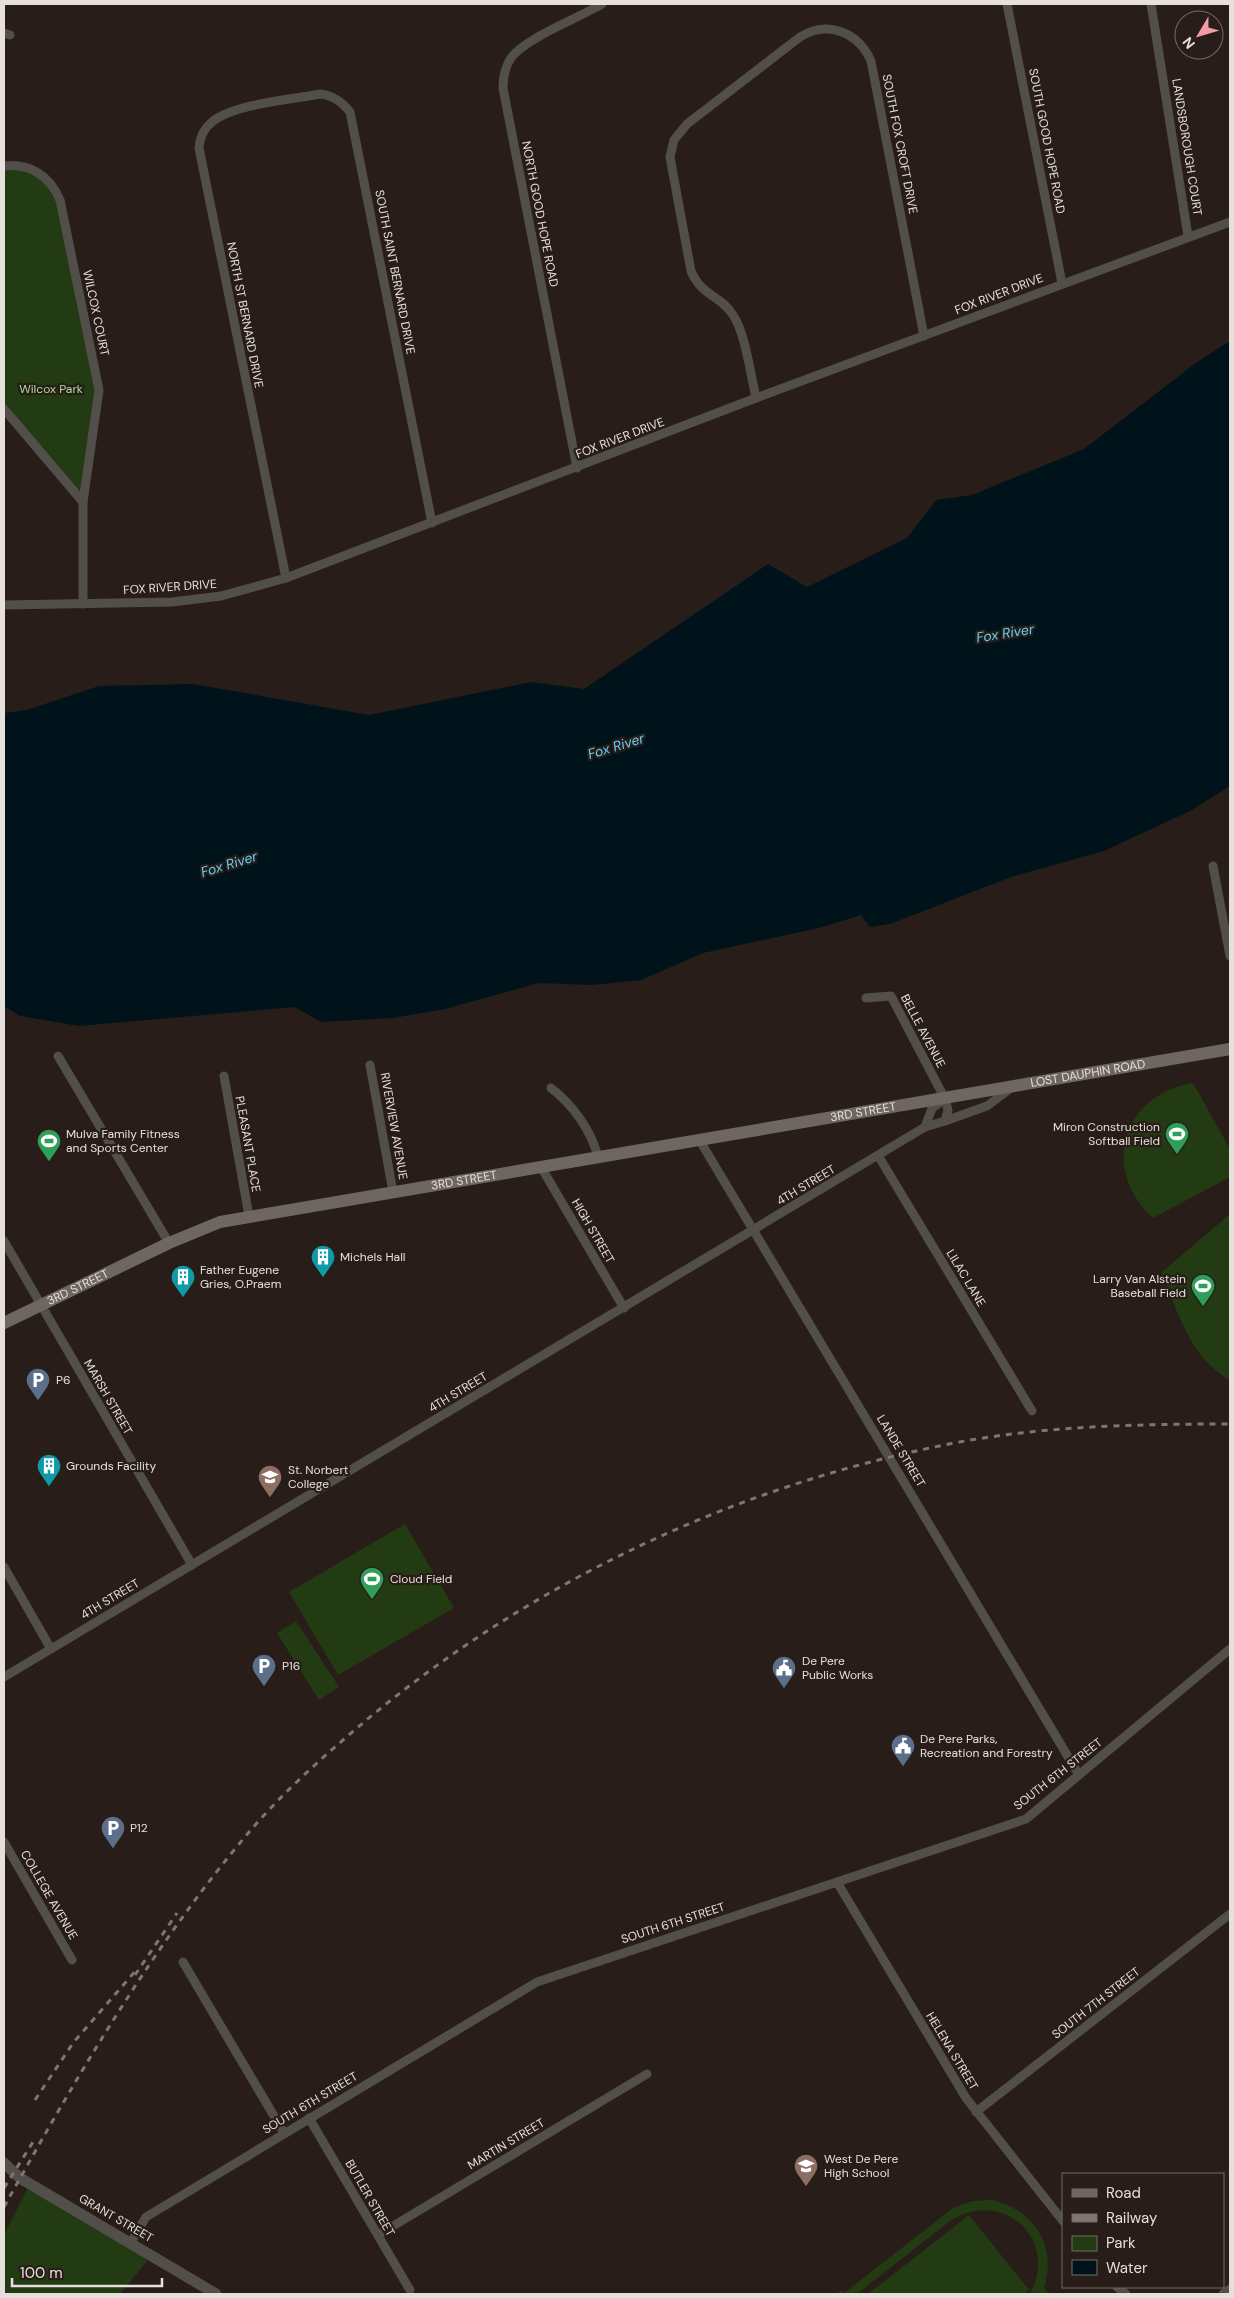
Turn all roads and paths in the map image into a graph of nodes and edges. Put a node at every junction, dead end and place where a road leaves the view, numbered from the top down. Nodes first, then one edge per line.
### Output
1 (602, 4) edge
2 (1007, 4) edge
3 (1151, 4) edge
4 (270, 102) joint
5 (4, 166) edge
6 (1230, 222) edge
7 (1188, 236) junction
8 (1062, 283) junction
9 (924, 336) junction
10 (756, 398) junction
11 (4, 409) edge
12 (577, 468) junction
13 (83, 502) junction
14 (432, 523) junction
15 (286, 578) junction
16 (83, 604) junction
17 (4, 605) edge
18 (1213, 866) dead end
19 (1230, 956) edge
20 (866, 998) dead end
21 (1230, 1048) edge
22 (58, 1056) dead end
23 (370, 1065) dead end
24 (224, 1076) dead end
25 (1014, 1086) junction
26 (551, 1088) dead end
27 (945, 1099) junction
28 (945, 1121) junction
29 (925, 1127) junction
30 (700, 1141) junction
31 (598, 1157) junction
32 (879, 1157) junction
33 (541, 1167) junction
34 (393, 1192) junction
35 (249, 1216) junction
36 (754, 1231) junction
37 (4, 1241) edge
38 (169, 1243) junction
39 (41, 1305) junction
40 (624, 1308) junction
41 (4, 1323) edge
42 (1032, 1411) dead end
43 (192, 1565) junction
44 (4, 1566) edge
45 (51, 1649) junction
46 (1230, 1649) edge
47 (4, 1677) edge
48 (1079, 1774) junction
49 (4, 1842) edge
50 (836, 1882) junction
51 (1230, 1914) edge
52 (72, 1960) dead end
53 (183, 1962) dead end
54 (647, 2074) dead end
55 (976, 2112) junction
56 (309, 2118) junction
57 (284, 2133) junction
58 (4, 2163) edge
59 (1062, 2220) edge
60 (378, 2235) junction
61 (131, 2242) junction
62 (1230, 2289) edge
63 (410, 2290) dead end
64 (216, 2294) edge
65 (1223, 2294) edge

1 - 12 street, NORTH GOOD HOPE ROAD
2 - 8 street, SOUTH GOOD HOPE ROAD
3 - 7 street, LANDSBOROUGH COURT
4 - 14 street, SOUTH SAINT BERNARD DRIVE
4 - 15 street, NORTH ST BERNARD DRIVE
5 - 13 street, WILCOX COURT
6 - 7 street, FOX RIVER DRIVE
7 - 8 street, FOX RIVER DRIVE
8 - 9 street, FOX RIVER DRIVE
9 - 10 street, FOX RIVER DRIVE
9 - 10 street, SOUTH FOX CROFT DRIVE
10 - 12 street, FOX RIVER DRIVE
11 - 13 street
12 - 14 street, FOX RIVER DRIVE
13 - 16 street, WILCOX COURT
14 - 15 street, FOX RIVER DRIVE
15 - 16 street, FOX RIVER DRIVE
16 - 17 street, FOX RIVER DRIVE
18 - 19 street
20 - 27 street, BELLE AVENUE
21 - 25 main road, LOST DAUPHIN ROAD
22 - 38 street
23 - 34 street, RIVERVIEW AVENUE
24 - 35 street, PLEASANT PLACE
25 - 27 main road, LOST DAUPHIN ROAD
25 - 28 street, 4TH STREET
26 - 31 street
27 - 28 street
27 - 29 street
27 - 30 main road, 3RD STREET
28 - 29 street, 4TH STREET
29 - 32 street, 4TH STREET
30 - 31 main road, 3RD STREET
30 - 36 street, LANDE STREET
31 - 33 main road, 3RD STREET
32 - 36 street, 4TH STREET
32 - 42 street, LILAC LANE
33 - 34 main road, 3RD STREET
33 - 40 street, HIGH STREET
34 - 35 main road, 3RD STREET
35 - 38 main road, 3RD STREET
36 - 40 street, 4TH STREET
36 - 48 street, LANDE STREET
37 - 39 street, MARSH STREET
38 - 39 main road, 3RD STREET
39 - 41 main road, 3RD STREET
39 - 43 street, MARSH STREET
40 - 43 street, 4TH STREET
43 - 45 street, 4TH STREET
44 - 45 street
45 - 47 street, 4TH STREET
46 - 48 street, SOUTH 6TH STREET
48 - 50 street, SOUTH 6TH STREET
49 - 52 street, COLLEGE AVENUE
50 - 55 street, HELENA STREET
50 - 56 street, SOUTH 6TH STREET
51 - 55 street, SOUTH 7TH STREET
53 - 57 street
54 - 60 street, MARTIN STREET
55 - 59 street, HELENA STREET
56 - 57 street, SOUTH 6TH STREET
56 - 60 street, BUTLER STREET
57 - 61 street, SOUTH 6TH STREET
58 - 61 street, GRANT STREET
60 - 63 street, BUTLER STREET
61 - 64 street, GRANT STREET
62 - 65 street

